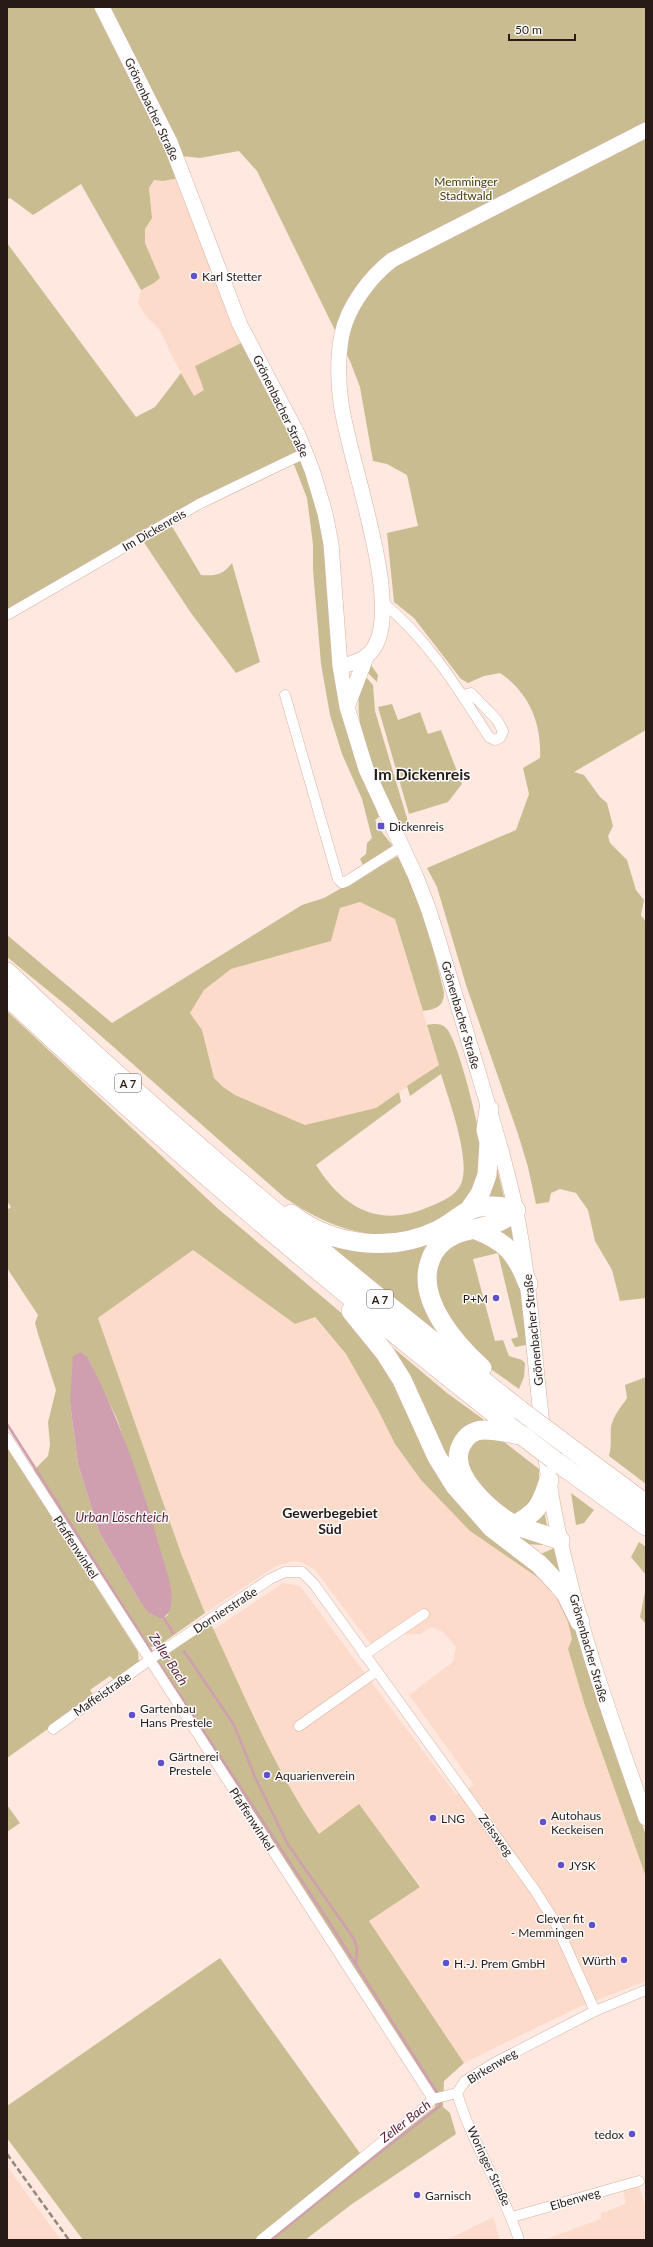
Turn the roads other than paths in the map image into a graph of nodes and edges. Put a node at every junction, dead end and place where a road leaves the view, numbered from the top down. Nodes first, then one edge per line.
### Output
1 (102, 7) edge
2 (646, 130) edge
3 (305, 454) junction
4 (381, 601) junction
5 (7, 615) edge
6 (367, 656) junction
7 (340, 666) junction
8 (285, 695) dead end
9 (463, 695) junction
10 (347, 707) junction
11 (402, 846) junction
12 (7, 972) edge
13 (7, 996) edge
14 (489, 1109) junction
15 (242, 1184) junction
16 (469, 1210) junction
17 (516, 1210) junction
18 (476, 1230) junction
19 (312, 1265) junction
20 (528, 1284) junction
21 (520, 1410) junction
22 (523, 1436) junction
23 (7, 1438) edge
24 (549, 1480) junction
25 (646, 1504) edge
26 (514, 1525) junction
27 (646, 1526) edge
28 (560, 1540) junction
29 (520, 1550) junction
30 (302, 1572) joint
31 (424, 1614) dead end
32 (580, 1622) junction
33 (364, 1655) junction
34 (153, 1658) junction
35 (376, 1671) junction
36 (299, 1726) dead end
37 (53, 1729) dead end
38 (646, 1818) edge
39 (646, 1990) edge
40 (595, 2011) junction
41 (457, 2092) junction
42 (433, 2099) junction
43 (638, 2181) dead end
44 (512, 2217) junction
45 (261, 2240) edge
46 (519, 2240) edge

1 - 3 main road, Grönenbacher Straße
2 - 4 main road
3 - 5 street, Im Dickenreis
3 - 7 main road, Grönenbacher Straße
4 - 6 main road
4 - 9 street
6 - 7 main road
6 - 10 main road
7 - 10 main road, Grönenbacher Straße
8 - 11 street
9 - 9 street
10 - 11 main road, Grönenbacher Straße
11 - 14 main road, Grönenbacher Straße
12 - 15 highway, A 7
13 - 19 highway, A 7
14 - 16 highway
14 - 17 main road, Grönenbacher Straße
15 - 16 highway, A 7
15 - 21 highway, A 7
16 - 17 highway, A 7
17 - 18 highway
17 - 20 main road, Grönenbacher Straße
18 - 20 highway
18 - 21 highway
19 - 22 highway, A 7
19 - 29 highway
20 - 24 main road, Grönenbacher Straße
21 - 25 highway, A 7, bridge
22 - 26 highway, A 7
22 - 27 highway, A 7, bridge
23 - 34 street, Pfaffenwinkel
24 - 26 highway
24 - 28 main road, Grönenbacher Straße
26 - 28 highway
28 - 29 highway
28 - 32 main road, Grönenbacher Straße
29 - 32 highway
30 - 33 street, Zeissweg
30 - 34 street, Dornierstraße
31 - 33 street
32 - 38 main road, Grönenbacher Straße
33 - 35 street, Zeissweg
34 - 37 street, Maffeistraße
34 - 42 street, Pfaffenwinkel
35 - 36 street
35 - 40 street, Zeissweg
39 - 40 street, Birkenweg
40 - 41 street, Birkenweg
41 - 42 street, Birkenweg
41 - 44 street, Woringer Straße
42 - 45 street, Birkenweg
43 - 44 street, Eibenweg
44 - 46 street, Woringer Straße

